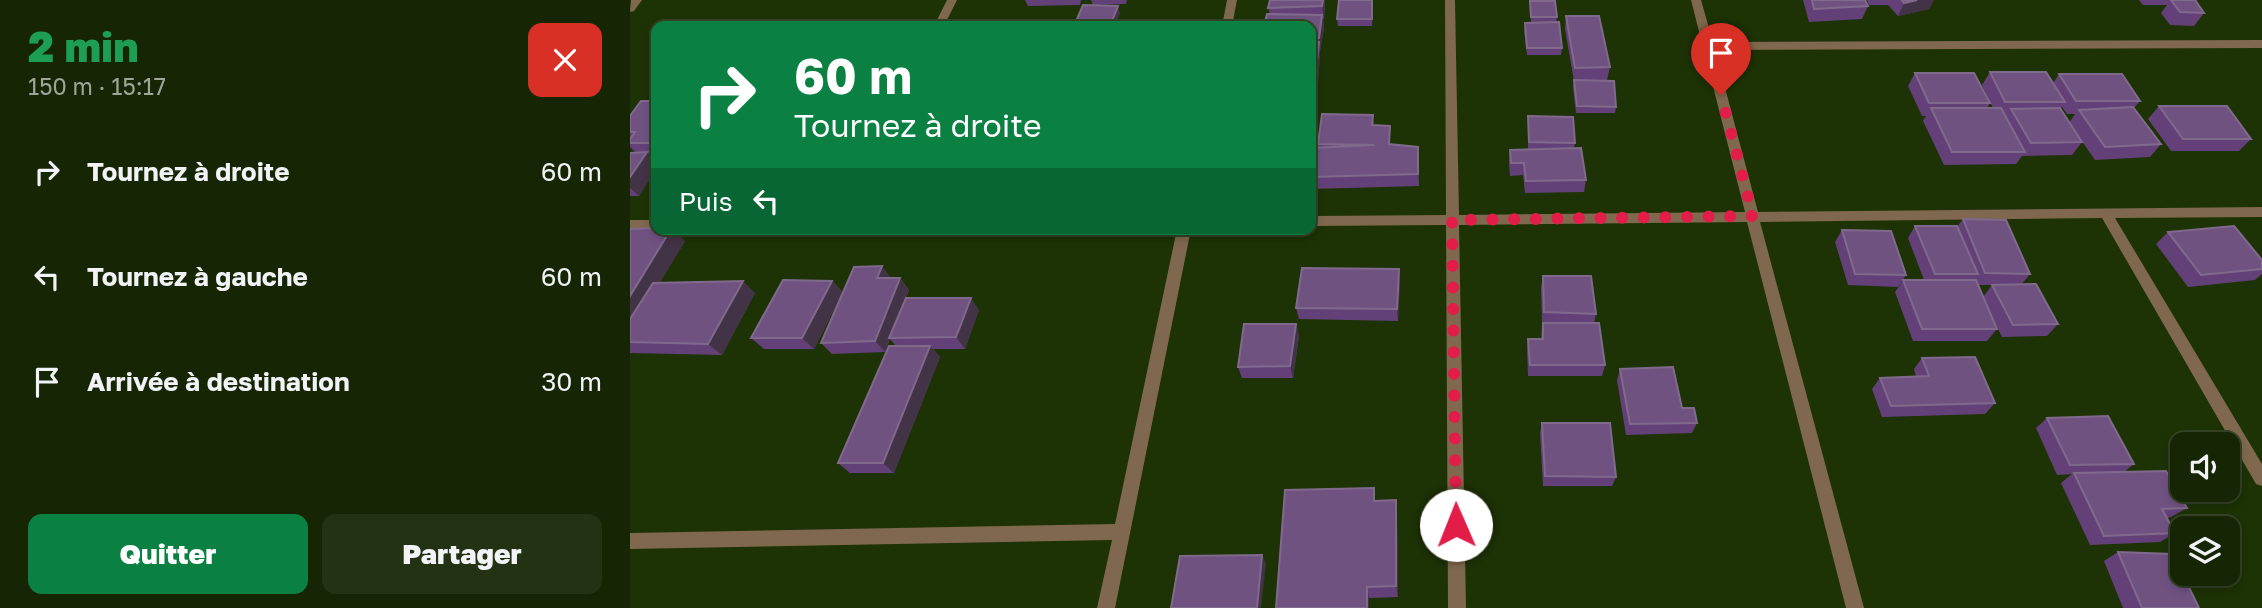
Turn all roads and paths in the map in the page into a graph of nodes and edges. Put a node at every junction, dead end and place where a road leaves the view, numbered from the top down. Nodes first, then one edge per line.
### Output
1 (637, 0) edge
2 (952, 0) edge
3 (1232, 0) edge
4 (1450, 0) edge
5 (1696, 0) edge
6 (630, 9) edge
7 (942, 21) edge
8 (1228, 21) edge
9 (2262, 44) edge
10 (1708, 46) junction
11 (2262, 212) edge
12 (2106, 214) junction
13 (1753, 216) junction
14 (1452, 220) junction
15 (1316, 221) edge
16 (630, 225) edge
17 (651, 225) edge
18 (1183, 235) edge
19 (2262, 479) edge
20 (1121, 532) junction
21 (630, 541) edge
22 (1106, 608) edge
23 (1457, 608) edge
24 (1855, 608) edge

1 - 6 street
2 - 7 street
3 - 8 street
4 - 14 street
5 - 10 street
9 - 10 street
10 - 13 street
11 - 12 street
12 - 13 street
12 - 19 street
13 - 14 street
13 - 24 street
14 - 15 street
14 - 23 street
16 - 17 street
18 - 20 street
20 - 21 street
20 - 22 street

